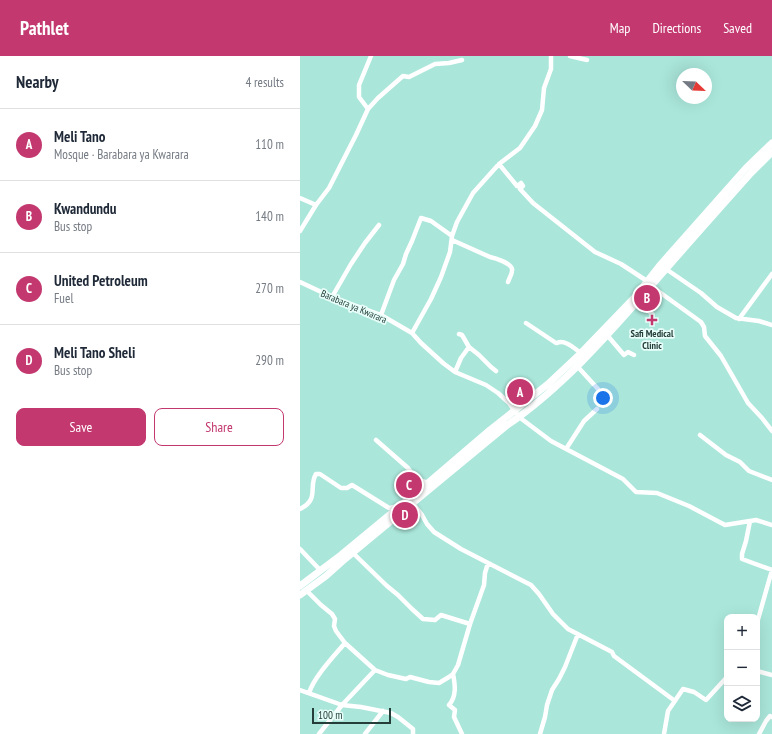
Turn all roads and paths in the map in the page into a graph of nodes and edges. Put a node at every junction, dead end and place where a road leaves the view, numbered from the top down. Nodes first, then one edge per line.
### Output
1 (371, 56) edge
2 (551, 56) edge
3 (570, 56) edge
4 (462, 60) dead end
5 (587, 60) dead end
6 (368, 109) junction
7 (772, 144) edge
8 (772, 152) edge
9 (499, 164) junction
10 (300, 198) edge
11 (316, 205) junction
12 (379, 225) dead end
13 (300, 231) edge
14 (452, 238) junction
15 (666, 269) junction
16 (772, 274) edge
17 (300, 282) edge
18 (508, 282) dead end
19 (649, 283) junction
20 (332, 297) junction
21 (638, 302) junction
22 (652, 314) dead end
23 (381, 315) junction
24 (739, 319) junction
25 (526, 323) dead end
26 (772, 325) edge
27 (412, 333) junction
28 (460, 334) dead end
29 (607, 335) junction
30 (469, 347) junction
31 (581, 353) junction
32 (634, 355) dead end
33 (577, 366) junction
34 (496, 371) dead end
35 (455, 372) junction
36 (562, 376) junction
37 (598, 389) dead end
38 (597, 409) dead end
39 (515, 410) junction
40 (519, 417) junction
41 (772, 431) edge
42 (700, 435) dead end
43 (376, 440) dead end
44 (566, 449) junction
45 (772, 480) edge
46 (428, 483) junction
47 (411, 501) junction
48 (401, 505) junction
49 (300, 509) edge
50 (750, 521) junction
51 (772, 526) edge
52 (300, 549) edge
53 (353, 553) junction
54 (488, 563) junction
55 (772, 570) edge
56 (320, 571) junction
57 (302, 590) edge
58 (760, 614) edge
59 (470, 624) junction
60 (578, 634) junction
61 (345, 644) junction
62 (375, 670) junction
63 (760, 672) edge
64 (453, 674) junction
65 (772, 675) edge
66 (724, 680) edge
67 (300, 690) edge
68 (309, 692) junction
69 (675, 701) junction
70 (342, 705) junction
71 (383, 711) junction
72 (772, 717) edge
73 (319, 734) edge
74 (365, 734) edge
75 (413, 734) edge
76 (462, 734) edge
77 (540, 734) edge
78 (664, 734) edge
79 (759, 734) edge

1 - 6 street
2 - 9 street
3 - 5 street
4 - 6 street
6 - 11 street
7 - 19 main road
8 - 15 main road
9 - 14 street
9 - 19 street
10 - 11 street
11 - 13 street
12 - 20 street
14 - 18 street
14 - 23 street
14 - 27 street
15 - 19 main road
15 - 24 street
16 - 24 street
17 - 20 street, Barabara ya Kwarara
19 - 21 main road
19 - 31 main road
19 - 41 street
20 - 23 street, Barabara ya Kwarara
21 - 22 street
21 - 29 main road
23 - 27 street, Barabara ya Kwarara
24 - 26 street
25 - 31 street
27 - 35 street, Barabara ya Kwarara
28 - 30 street
29 - 32 street
29 - 33 main road
30 - 34 street
30 - 35 street
31 - 36 main road
33 - 36 main road
33 - 37 street
35 - 39 street, Barabara ya Kwarara
36 - 39 main road
36 - 40 main road
38 - 44 street
39 - 40 street, Barabara ya Kwarara
39 - 46 main road
40 - 44 street
40 - 47 main road
42 - 45 street
43 - 46 street
44 - 50 street
46 - 47 main road
47 - 48 main road
47 - 53 main road
47 - 54 street
48 - 49 street
48 - 56 main road
50 - 51 street
50 - 55 street
52 - 56 street
53 - 57 main road
53 - 59 street
54 - 59 street
54 - 60 street
55 - 58 street
56 - 57 main road
57 - 61 street
59 - 64 street
60 - 69 street
60 - 77 street
61 - 62 street
61 - 68 street
62 - 64 street
62 - 70 street
63 - 65 street
64 - 76 street
66 - 69 street
67 - 68 street
68 - 70 street
69 - 78 street
70 - 71 street
70 - 73 street
71 - 74 street
71 - 75 street
72 - 79 street

